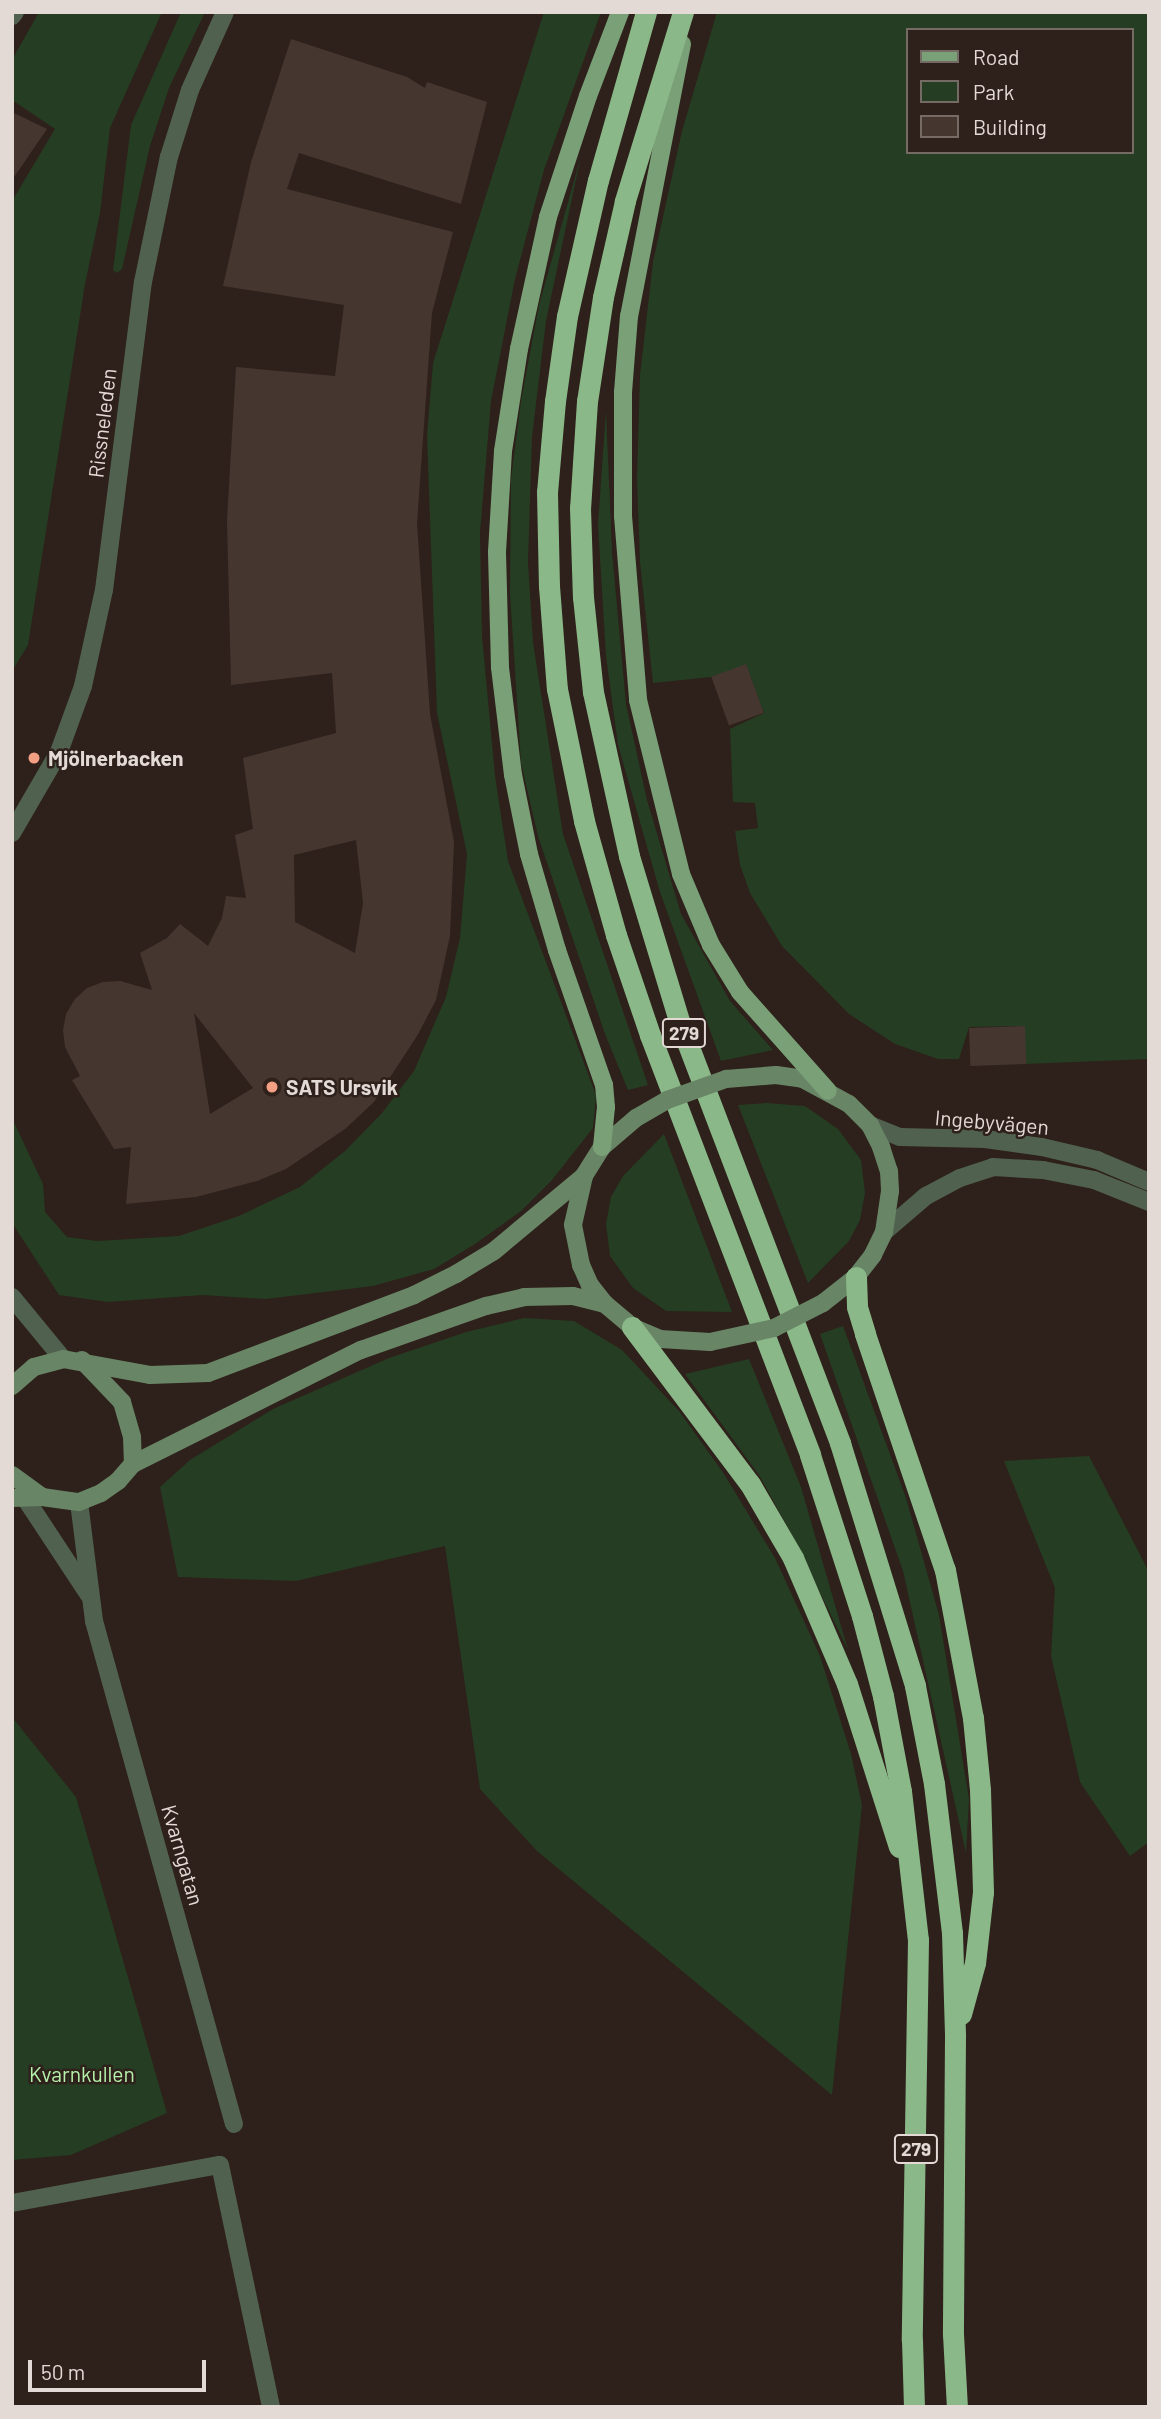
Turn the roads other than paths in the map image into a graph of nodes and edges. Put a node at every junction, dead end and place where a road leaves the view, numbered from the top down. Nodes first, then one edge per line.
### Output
1 (225, 12) edge
2 (620, 12) edge
3 (646, 12) edge
4 (683, 12) edge
5 (688, 12) edge
6 (12, 833) edge
7 (828, 1091) junction
8 (870, 1125) junction
9 (602, 1147) junction
10 (583, 1176) junction
11 (1149, 1182) edge
12 (1149, 1202) edge
13 (884, 1232) junction
14 (856, 1277) junction
15 (12, 1297) edge
16 (605, 1304) junction
17 (632, 1326) junction
18 (63, 1359) junction
19 (82, 1360) junction
20 (12, 1386) edge
21 (133, 1464) junction
22 (12, 1475) edge
23 (27, 1498) edge
24 (79, 1502) junction
25 (91, 1598) junction
26 (913, 1892) junction
27 (955, 2036) junction
28 (234, 2124) dead end
29 (12, 2203) edge
30 (271, 2407) edge
31 (914, 2407) edge
32 (957, 2407) edge

1 - 6 street, Rissneleden
2 - 9 main road
3 - 26 highway, 279
4 - 27 highway, 279
5 - 7 main road
7 - 8 main road
7 - 9 main road, bridge
8 - 11 street, Ingebyvägen
8 - 13 main road
9 - 10 main road
10 - 16 main road
10 - 19 main road
12 - 13 street, Ingebyvägen
13 - 14 main road
14 - 17 main road, bridge
14 - 27 highway
15 - 18 street
16 - 17 main road
16 - 21 main road
17 - 26 highway
18 - 19 main road
18 - 20 main road
19 - 21 main road
21 - 24 main road
22 - 23 main road
23 - 24 main road
23 - 25 street
24 - 25 street, Kvarngatan
25 - 28 street, Kvarngatan
26 - 31 highway, 279
27 - 32 highway, 279
29 - 30 street

